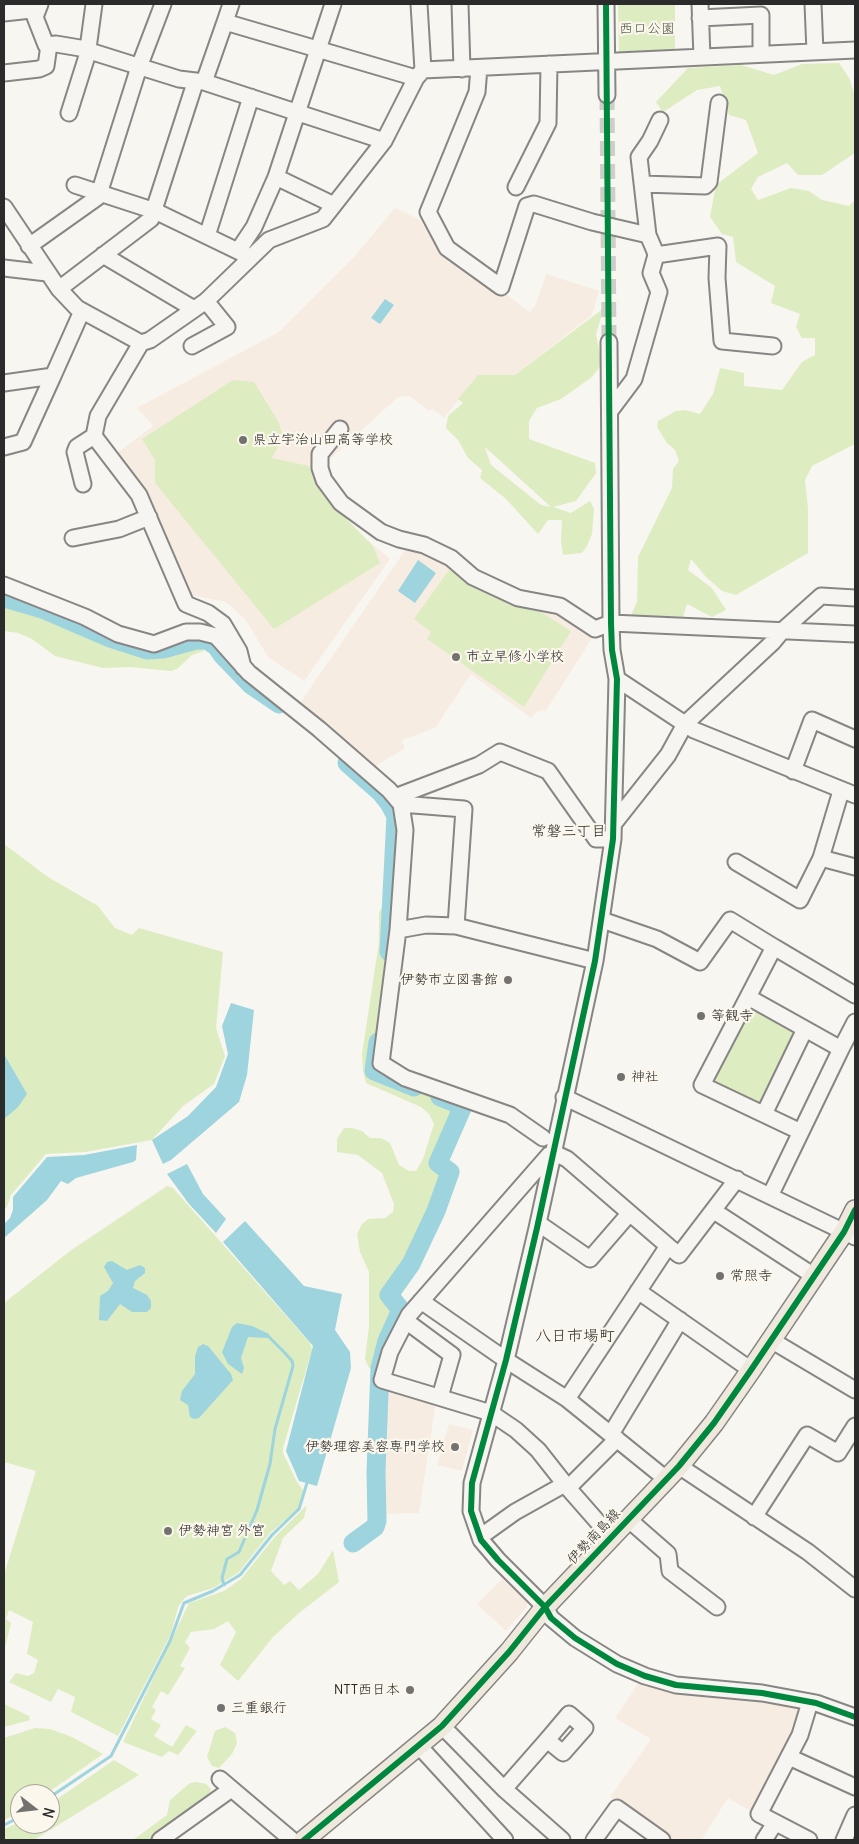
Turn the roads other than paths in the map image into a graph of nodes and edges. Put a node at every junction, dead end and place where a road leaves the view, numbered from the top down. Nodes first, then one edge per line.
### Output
1 (94, 4) edge
2 (163, 4) edge
3 (231, 4) edge
4 (333, 4) edge
5 (419, 4) edge
6 (460, 4) edge
7 (606, 4) edge
8 (813, 4) edge
9 (38, 8) edge
10 (700, 11) edge
11 (4, 13) edge
12 (225, 22) junction
13 (49, 45) junction
14 (318, 48) junction
15 (87, 50) junction
16 (855, 50) edge
17 (815, 52) junction
18 (761, 54) junction
19 (702, 57) junction
20 (607, 62) junction
21 (549, 64) junction
22 (139, 67) junction
23 (479, 68) junction
24 (462, 69) junction
25 (4, 72) edge
26 (420, 74) junction
27 (200, 82) junction
28 (606, 95) tunnel mouth
29 (251, 97) junction
30 (719, 103) dead end
31 (298, 112) junction
32 (69, 113) dead end
33 (660, 120) dead end
34 (384, 141) junction
35 (276, 177) junction
36 (642, 184) junction
37 (75, 185) dead end
38 (516, 188) dead end
39 (100, 193) junction
40 (334, 205) junction
41 (4, 207) edge
42 (154, 211) junction
43 (648, 235) junction
44 (207, 236) junction
45 (29, 246) junction
46 (244, 254) junction
47 (103, 255) junction
48 (656, 255) junction
49 (4, 268) edge
50 (47, 273) junction
51 (59, 289) junction
52 (200, 305) junction
53 (82, 312) junction
54 (609, 342) tunnel mouth
55 (141, 343) junction
56 (192, 346) dead end
57 (774, 346) dead end
58 (53, 376) junction
59 (4, 383) edge
60 (610, 411) junction
61 (340, 429) dead end
62 (94, 436) junction
63 (4, 447) edge
64 (83, 484) dead end
65 (149, 517) junction
66 (73, 538) dead end
67 (4, 585) edge
68 (855, 598) edge
69 (611, 623) junction
70 (783, 630) junction
71 (855, 634) edge
72 (243, 667) junction
73 (617, 679) junction
74 (685, 724) junction
75 (855, 739) edge
76 (792, 771) junction
77 (848, 793) edge
78 (398, 800) junction
79 (615, 822) junction
80 (614, 839) junction
81 (821, 858) junction
82 (736, 862) dead end
83 (855, 867) edge
84 (602, 920) junction
85 (456, 926) junction
86 (398, 930) junction
87 (774, 947) junction
88 (595, 961) junction
89 (855, 995) edge
90 (748, 997) junction
91 (855, 1022) edge
92 (805, 1029) junction
93 (841, 1049) junction
94 (564, 1097) junction
95 (764, 1114) junction
96 (801, 1132) junction
97 (543, 1138) dead end
98 (554, 1153) junction
99 (737, 1179) junction
100 (770, 1196) junction
101 (855, 1210) edge
102 (714, 1211) junction
103 (629, 1214) junction
104 (538, 1223) junction
105 (850, 1234) edge
106 (668, 1246) junction
107 (814, 1276) junction
108 (638, 1291) junction
109 (421, 1301) junction
110 (680, 1320) junction
111 (406, 1321) junction
112 (771, 1340) junction
113 (506, 1360) junction
114 (751, 1370) junction
115 (855, 1390) edge
116 (440, 1397) junction
117 (567, 1399) junction
118 (490, 1412) junction
119 (855, 1426) edge
120 (614, 1436) junction
121 (673, 1473) junction
122 (567, 1486) junction
123 (754, 1517) junction
124 (628, 1519) junction
125 (480, 1537) junction
126 (612, 1537) junction
127 (855, 1589) edge
128 (545, 1607) junction
129 (717, 1607) dead end
130 (810, 1702) junction
131 (855, 1716) edge
132 (442, 1726) junction
133 (547, 1740) dead end
134 (419, 1746) junction
135 (789, 1756) junction
136 (855, 1787) edge
137 (504, 1789) junction
138 (855, 1815) edge
139 (774, 1823) junction
140 (160, 1840) edge
141 (292, 1840) edge
142 (304, 1840) edge
143 (505, 1840) edge
144 (562, 1840) edge
145 (594, 1840) edge
146 (662, 1840) edge
147 (764, 1840) edge
148 (809, 1840) edge
149 (844, 1840) edge

1 - 15 street
2 - 22 street
3 - 12 street
4 - 14 street
5 - 26 street
6 - 24 street
7 - 20 street
8 - 17 street
9 - 11 street
9 - 13 street
10 - 18 street
10 - 19 street
12 - 14 street
12 - 27 street
13 - 15 street
13 - 25 street
14 - 26 street
14 - 31 street
15 - 22 street
15 - 32 street
16 - 17 street
17 - 18 street
18 - 19 street
19 - 20 street
20 - 21 street
20 - 28 street
21 - 23 street
21 - 38 street
22 - 27 street
22 - 39 street
23 - 24 street
23 - 43 street
24 - 26 street
26 - 34 street
27 - 29 street
27 - 42 street
29 - 31 street
29 - 44 street
30 - 36 street
31 - 34 street
31 - 35 street
33 - 36 street
34 - 40 street
35 - 40 street
35 - 46 street
36 - 43 street
37 - 39 street
39 - 42 street
39 - 45 street
40 - 46 street
41 - 45 street
42 - 44 street
42 - 47 street
43 - 48 street
44 - 46 street
45 - 50 street
46 - 52 street
47 - 51 street
47 - 52 street
48 - 57 street
48 - 60 street
49 - 50 street
50 - 51 street
51 - 53 street
52 - 55 street
52 - 56 street
53 - 55 street
53 - 58 street
54 - 60 street
55 - 62 street
58 - 59 street
58 - 63 street
60 - 69 street
61 - 69 street
62 - 64 street
62 - 65 street
65 - 66 street
65 - 72 street
67 - 72 street
68 - 70 street
69 - 70 street
69 - 73 street
70 - 71 street
70 - 74 street
72 - 78 street
73 - 74 street
73 - 79 street
74 - 76 street
74 - 79 street
75 - 76 street
76 - 77 street
77 - 81 street
78 - 80 street
78 - 85 street
78 - 86 street
79 - 80 street
80 - 84 street
81 - 82 street
81 - 83 street
84 - 87 street
84 - 88 street
85 - 86 street
85 - 88 street
86 - 97 street
87 - 89 street
87 - 90 street
88 - 94 street
90 - 92 street
90 - 95 street
91 - 93 street
92 - 93 street
92 - 95 street
93 - 96 street
94 - 98 street
94 - 99 street
95 - 96 street
96 - 100 street
98 - 103 street
98 - 104 street
98 - 109 street
99 - 100 street
99 - 102 street
100 - 105 street
101 - 105 main road, 伊勢南島線
102 - 106 street
102 - 107 street
103 - 104 street
103 - 106 street
104 - 113 street
105 - 107 main road, 伊勢南島線
106 - 108 street
107 - 112 main road, 伊勢南島線
108 - 110 street
108 - 117 street
109 - 111 street
109 - 113 street
110 - 114 street
110 - 120 street
111 - 116 street
111 - 116 street
112 - 114 main road, 伊勢南島線
112 - 115 street
113 - 117 street
113 - 118 street
114 - 121 main road, 伊勢南島線
116 - 118 street
117 - 120 street
118 - 122 street
118 - 125 street
119 - 123 street
120 - 121 street
120 - 122 street
121 - 123 street
121 - 124 main road, 伊勢南島線
122 - 125 street
122 - 126 street
123 - 127 street
124 - 126 main road, 伊勢南島線
124 - 129 street
125 - 128 street
126 - 128 main road, 伊勢南島線
128 - 130 street
128 - 132 main road, 伊勢南島線
130 - 131 street
130 - 135 street
132 - 134 main road, 伊勢南島線
132 - 137 street
133 - 137 street
134 - 142 main road, 伊勢南島線
134 - 143 street
135 - 136 street
135 - 139 street
137 - 144 street
138 - 149 street
139 - 147 street
139 - 148 street
140 - 141 street
145 - 146 street

